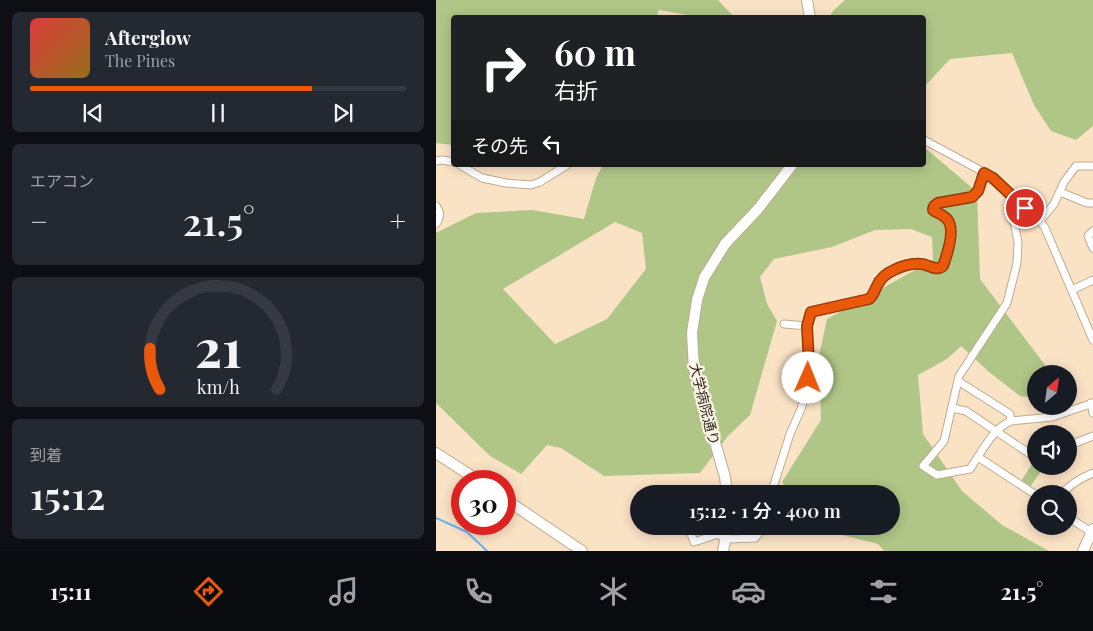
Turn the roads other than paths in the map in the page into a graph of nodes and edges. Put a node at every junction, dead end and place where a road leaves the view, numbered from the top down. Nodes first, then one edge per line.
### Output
1 (807, 0) edge
2 (810, 15) edge
3 (926, 141) edge
4 (436, 161) edge
5 (451, 162) edge
6 (1093, 166) edge
7 (463, 167) edge
8 (564, 167) edge
9 (790, 167) edge
10 (984, 173) junction
11 (1060, 192) junction
12 (1011, 195) junction
13 (1093, 203) edge
14 (436, 206) edge
15 (1040, 221) junction
16 (436, 224) edge
17 (1093, 231) edge
18 (1093, 248) edge
19 (1093, 280) edge
20 (1072, 290) junction
21 (784, 324) dead end
22 (807, 326) junction
23 (1093, 340) edge
24 (958, 381) junction
25 (1092, 403) edge
26 (952, 408) junction
27 (1093, 413) edge
28 (1011, 421) junction
29 (996, 431) junction
30 (1093, 436) edge
31 (1077, 442) edge
32 (1027, 452) edge
33 (436, 453) edge
34 (978, 457) junction
35 (462, 470) edge
36 (1093, 473) edge
37 (726, 485) edge
38 (775, 485) edge
39 (1072, 485) edge
40 (1027, 490) edge
41 (516, 506) edge
42 (1077, 522) edge
43 (1092, 530) edge
44 (691, 535) edge
45 (715, 535) edge
46 (720, 535) edge
47 (727, 535) edge
48 (758, 535) edge
49 (726, 539) junction
50 (582, 551) edge
51 (723, 551) edge
52 (1083, 551) edge

1 - 2 street
3 - 10 street
4 - 5 street
6 - 11 street
7 - 8 street
9 - 37 street, 大学病院通り
10 - 12 street
10 - 22 street
11 - 13 street
11 - 15 street
12 - 15 street
12 - 24 street
14 - 16 street
15 - 20 street
17 - 18 street
19 - 20 street
20 - 23 street
21 - 22 street
22 - 38 street
24 - 26 street
24 - 28 street
25 - 27 street
25 - 28 street
26 - 29 street
26 - 34 street
28 - 29 street
29 - 32 street
29 - 34 street
30 - 31 street
33 - 35 street
34 - 40 street
36 - 39 street
41 - 50 street
42 - 43 street
43 - 52 street
44 - 45 street
46 - 49 street
47 - 49 street
48 - 49 street
49 - 51 street

